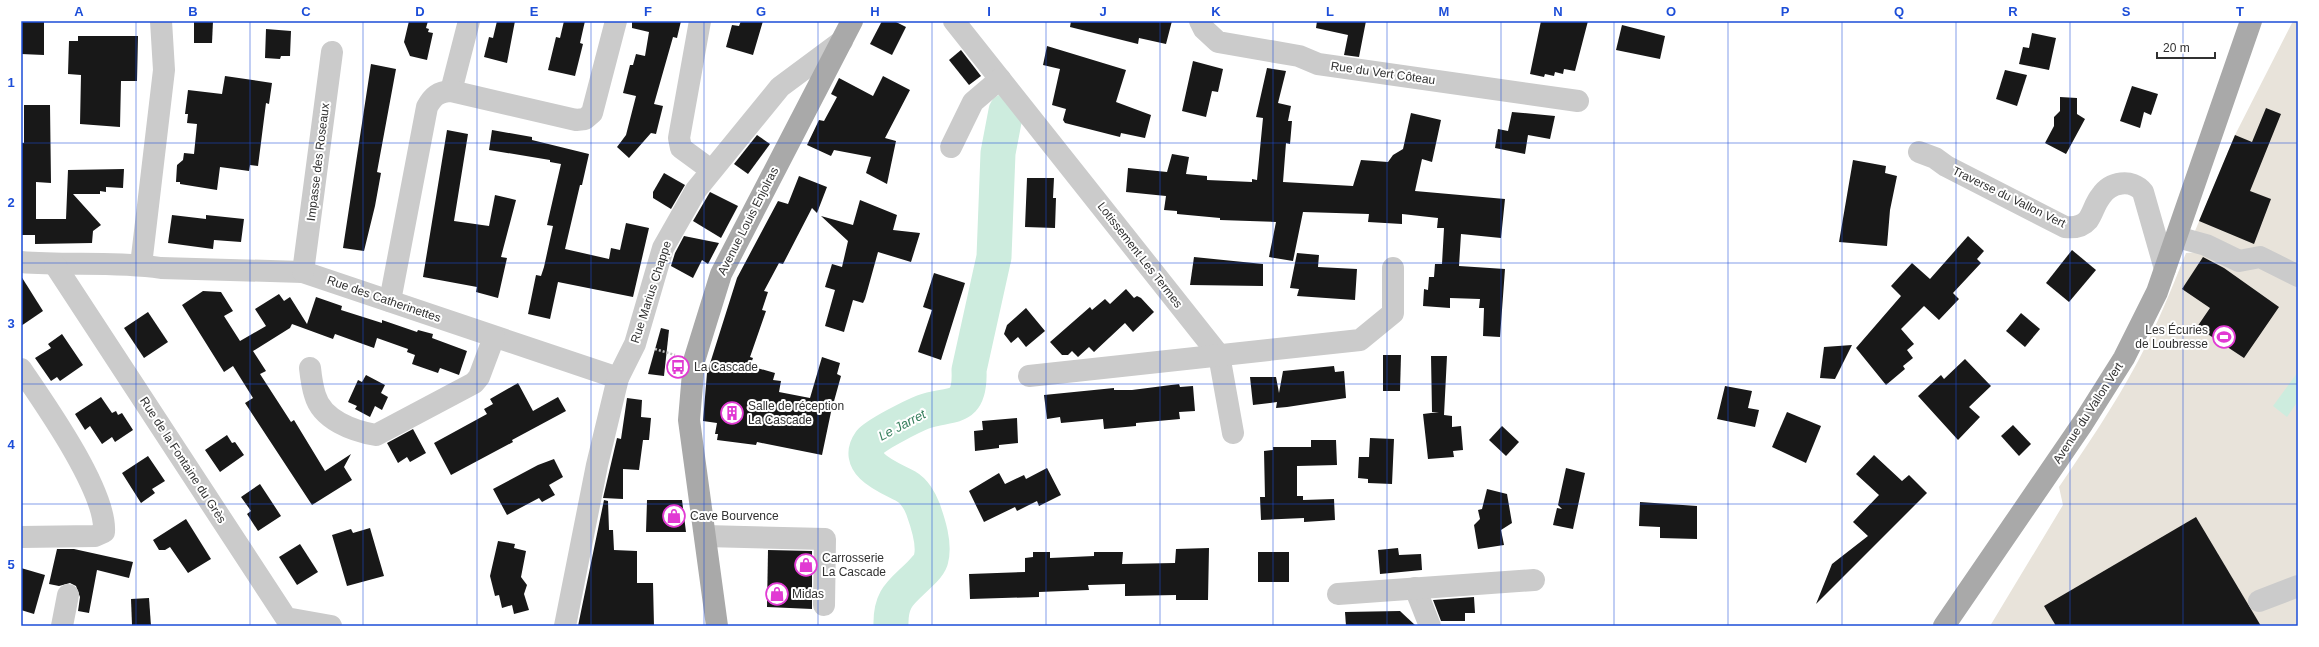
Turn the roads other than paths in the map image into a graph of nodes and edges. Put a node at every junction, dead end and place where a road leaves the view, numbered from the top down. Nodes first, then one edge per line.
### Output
1 (161, 21) edge
2 (469, 21) edge
3 (616, 21) edge
4 (700, 21) edge
5 (852, 21) edge
6 (954, 21) edge
7 (1200, 21) edge
8 (2251, 21) edge
9 (842, 40) junction
10 (332, 52) dead end
11 (1000, 79) junction
12 (451, 91) junction
13 (1578, 101) dead end
14 (951, 147) dead end
15 (1919, 152) dead end
16 (711, 170) junction
17 (2177, 238) junction
18 (21, 262) edge
19 (55, 265) junction
20 (141, 265) junction
21 (1393, 268) dead end
22 (2165, 268) junction
23 (303, 272) junction
24 (2298, 276) edge
25 (390, 301) junction
26 (494, 337) junction
27 (1219, 355) junction
28 (310, 368) dead end
29 (21, 369) edge
30 (1029, 376) dead end
31 (618, 378) junction
32 (1233, 433) dead end
33 (705, 536) junction
34 (21, 537) edge
35 (1534, 580) dead end
36 (2298, 586) edge
37 (1415, 588) junction
38 (1338, 594) dead end
39 (68, 595) dead end
40 (2259, 601) dead end
41 (824, 605) dead end
42 (62, 626) edge
43 (331, 626) edge
44 (565, 626) edge
45 (717, 626) edge
46 (1430, 626) edge
47 (1944, 626) edge

1 - 20 street
2 - 12 street
3 - 12 street
4 - 16 street
5 - 9 main road, Avenue Louis Enjolras
6 - 11 street, Lotissement Les Termes
7 - 13 street, Rue du Vert Côteau
8 - 17 main road, Avenue du Vallon Vert
9 - 16 street, Rue Marius Chappe
9 - 33 main road, Avenue Louis Enjolras
10 - 23 street, Impasse des Roseaux
11 - 14 street
11 - 27 street, Lotissement Les Termes
12 - 25 street
15 - 22 street, Traverse du Vallon Vert
16 - 31 street, Rue Marius Chappe
17 - 22 main road, Avenue du Vallon Vert
17 - 24 street
18 - 19 street, Rue des Catherinettes
19 - 20 street, Rue des Catherinettes
19 - 43 street, Rue de la Fontaine du Grès
20 - 23 street, Rue des Catherinettes
21 - 27 street
22 - 47 main road, Avenue du Vallon Vert
23 - 25 street, Rue des Catherinettes
25 - 26 street, Rue des Catherinettes
26 - 28 street
26 - 31 street, Rue des Catherinettes
27 - 30 street
27 - 32 street, Lotissement Les Termes
29 - 34 street
31 - 44 street, Rue Marius Chappe
33 - 41 street
33 - 45 main road, Avenue Louis Enjolras
35 - 37 street
36 - 40 street
37 - 38 street
37 - 46 street
39 - 42 street

